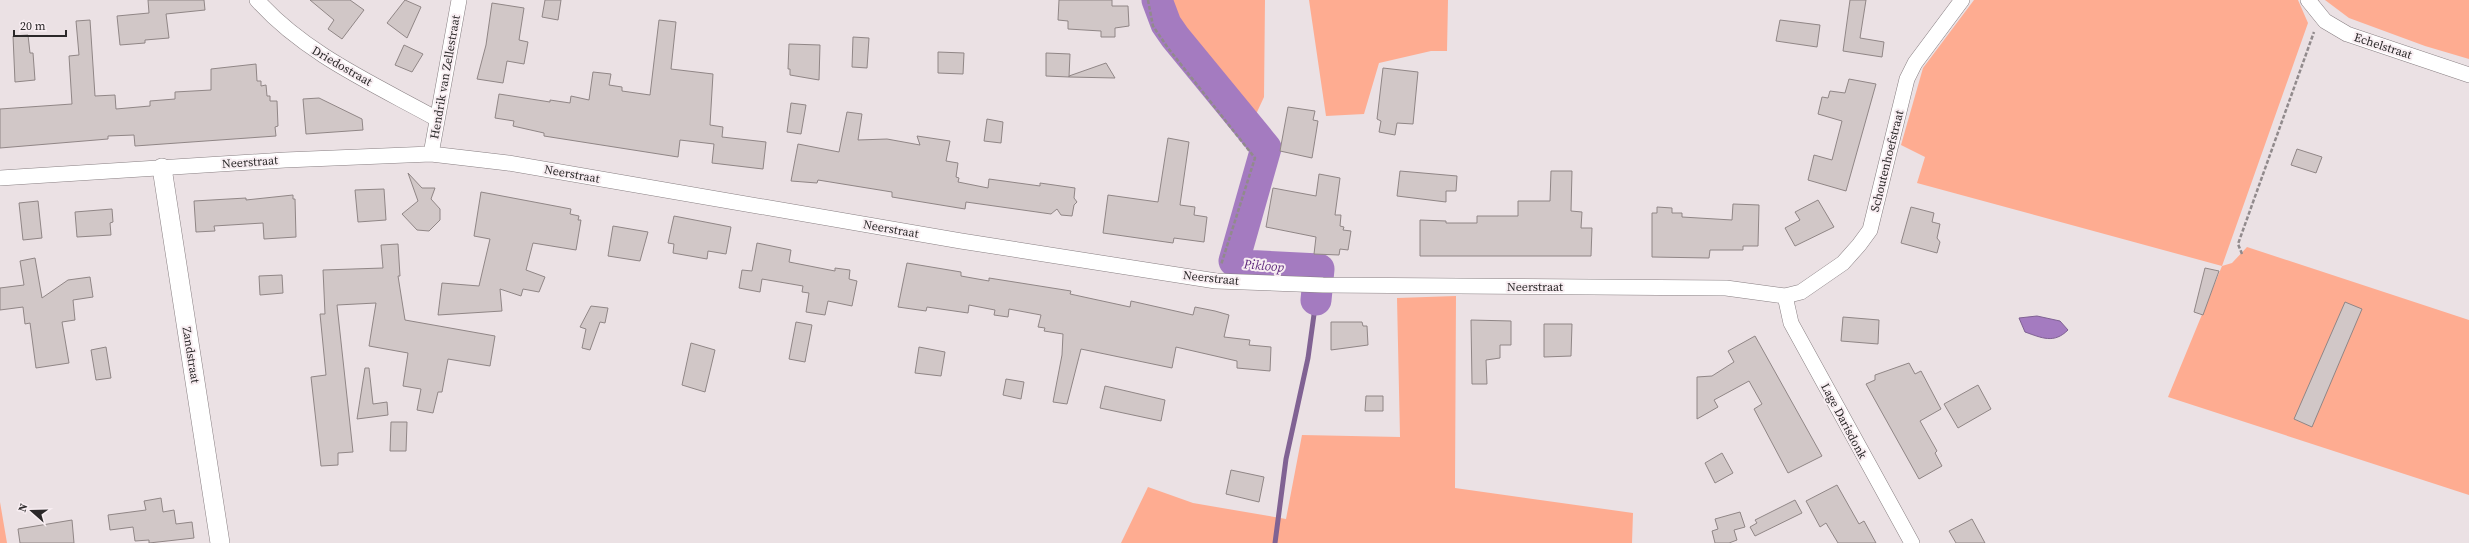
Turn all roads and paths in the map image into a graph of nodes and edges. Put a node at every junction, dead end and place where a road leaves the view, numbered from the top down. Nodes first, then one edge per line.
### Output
1 (257, 0) edge
2 (459, 0) edge
3 (1148, 0) edge
4 (1962, 0) edge
5 (2308, 0) edge
6 (2320, 16) junction
7 (2469, 75) edge
8 (437, 119) junction
9 (432, 154) junction
10 (162, 168) junction
11 (0, 178) edge
12 (2242, 254) dead end
13 (1216, 281) junction
14 (1785, 296) junction
15 (220, 543) edge
16 (1912, 543) edge

1 - 8 street, Driedostraat
2 - 8 street, Hendrik van Zellestraat
3 - 13 path
4 - 14 street, Schoutenhoefstraat
5 - 6 street, Echelstraat
6 - 7 street, Echelstraat
6 - 12 path
8 - 9 street, Hendrik van Zellestraat
9 - 10 street, Neerstraat
9 - 13 street, Neerstraat
10 - 11 street, Neerstraat
10 - 15 street, Zandstraat
13 - 14 street, Neerstraat
14 - 16 street, Lage Darisdonk

